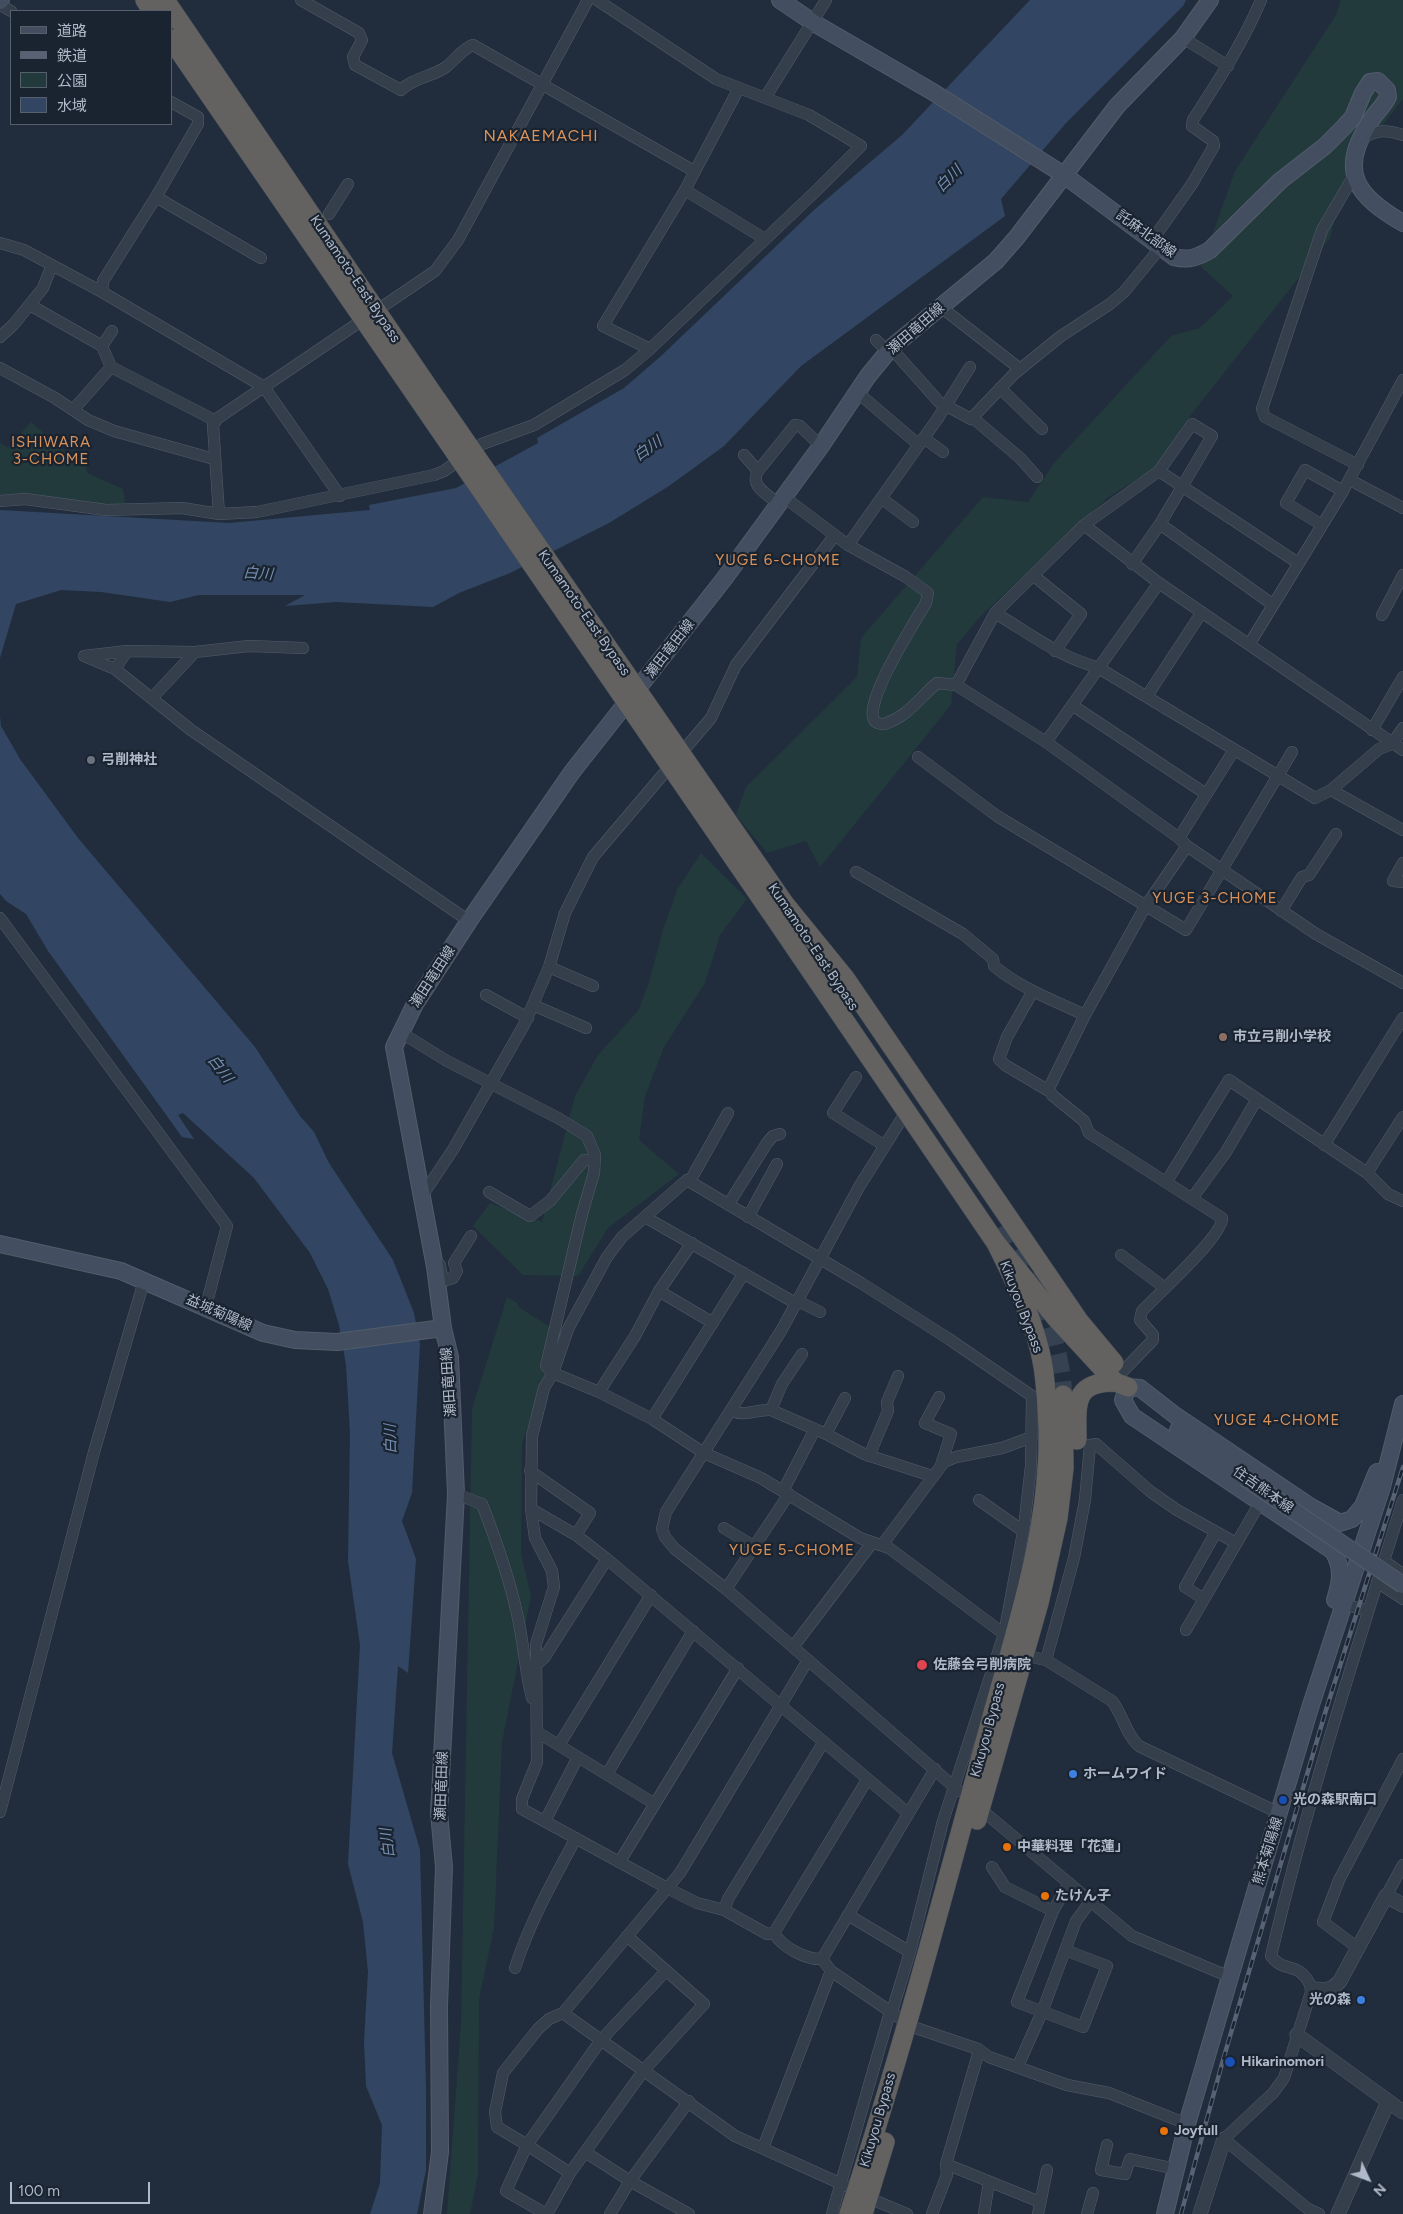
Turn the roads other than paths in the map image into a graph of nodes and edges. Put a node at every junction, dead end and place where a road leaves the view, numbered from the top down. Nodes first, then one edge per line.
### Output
1 (301, 0) edge
2 (588, 0) edge
3 (597, 0) edge
4 (780, 0) edge
5 (826, 0) edge
6 (1210, 0) edge
7 (1261, 0) edge
8 (172, 11) edge
9 (814, 22) junction
10 (1183, 38) junction
11 (172, 39) edge
12 (1228, 66) junction
13 (542, 83) junction
14 (739, 88) junction
15 (765, 98) junction
16 (172, 103) edge
17 (1403, 135) edge
18 (1358, 140) junction
19 (694, 171) junction
20 (1064, 176) junction
21 (1353, 177) junction
22 (348, 184) dead end
23 (685, 190) junction
24 (156, 197) junction
25 (329, 214) dead end
26 (1403, 223) edge
27 (760, 236) dead end
28 (1157, 243) junction
29 (0, 244) edge
30 (261, 258) dead end
31 (52, 265) junction
32 (102, 292) junction
33 (30, 305) junction
34 (941, 307) junction
35 (371, 316) junction
36 (112, 331) dead end
37 (0, 337) edge
38 (876, 340) dead end
39 (102, 346) junction
40 (650, 349) junction
41 (890, 350) junction
42 (111, 367) junction
43 (0, 368) edge
44 (970, 368) dead end
45 (1020, 370) junction
46 (1403, 381) edge
47 (264, 387) junction
48 (1000, 388) junction
49 (857, 392) junction
50 (945, 405) junction
51 (73, 410) junction
52 (974, 418) junction
53 (216, 421) junction
54 (1042, 429) dead end
55 (921, 441) junction
56 (821, 446) junction
57 (943, 452) dead end
58 (744, 455) dead end
59 (214, 459) junction
60 (1358, 465) junction
61 (758, 471) junction
62 (1159, 471) junction
63 (1037, 477) dead end
64 (1350, 480) junction
65 (1183, 487) junction
66 (1343, 491) junction
67 (340, 496) junction
68 (881, 498) junction
69 (782, 500) junction
70 (0, 501) edge
71 (1403, 508) edge
72 (219, 514) junction
73 (913, 522) dead end
74 (1160, 524) junction
75 (1084, 525) junction
76 (1322, 526) junction
77 (834, 535) junction
78 (848, 545) junction
79 (1132, 564) junction
80 (1298, 564) junction
81 (1403, 575) edge
82 (1034, 576) junction
83 (1159, 583) junction
84 (1272, 604) junction
85 (1202, 612) junction
86 (995, 613) junction
87 (1382, 615) dead end
88 (1250, 643) junction
89 (303, 648) dead end
90 (127, 651) junction
91 (1055, 651) junction
92 (195, 652) junction
93 (1098, 667) junction
94 (115, 669) junction
95 (1403, 677) edge
96 (956, 685) junction
97 (1147, 696) junction
98 (152, 698) junction
99 (1072, 705) junction
100 (1403, 728) edge
101 (1372, 730) junction
102 (1046, 742) junction
103 (1392, 744) junction
104 (1234, 750) junction
105 (1403, 750) edge
106 (1292, 752) dead end
107 (918, 757) dead end
108 (1277, 776) junction
109 (1331, 790) junction
110 (1206, 794) junction
111 (1403, 830) edge
112 (1336, 834) dead end
113 (1179, 838) junction
114 (1187, 846) junction
115 (1403, 863) edge
116 (1222, 871) junction
117 (856, 872) dead end
118 (1403, 882) edge
119 (777, 907) junction
120 (1145, 907) junction
121 (1281, 911) junction
122 (0, 918) edge
123 (469, 920) junction
124 (549, 967) junction
125 (1403, 982) edge
126 (593, 986) dead end
127 (1033, 991) junction
128 (486, 995) dead end
129 (533, 1006) junction
130 (1085, 1015) junction
131 (528, 1018) junction
132 (1403, 1018) edge
133 (586, 1028) dead end
134 (400, 1032) junction
135 (856, 1077) dead end
136 (491, 1085) junction
137 (1049, 1091) junction
138 (1257, 1099) junction
139 (906, 1112) junction
140 (728, 1113) dead end
141 (1403, 1117) edge
142 (780, 1134) dead end
143 (1324, 1145) junction
144 (885, 1146) junction
145 (594, 1160) junction
146 (778, 1164) dead end
147 (420, 1172) dead end
148 (1368, 1173) junction
149 (1167, 1181) junction
150 (690, 1182) junction
151 (489, 1192) dead end
152 (422, 1195) junction
153 (1193, 1197) junction
154 (1403, 1201) edge
155 (728, 1205) junction
156 (748, 1216) junction
157 (645, 1217) junction
158 (1001, 1233) junction
159 (471, 1236) dead end
160 (0, 1244) edge
161 (692, 1244) junction
162 (1121, 1255) dead end
163 (819, 1260) junction
164 (744, 1273) junction
165 (144, 1281) junction
166 (1165, 1288) junction
167 (659, 1291) junction
168 (798, 1302) junction
169 (1043, 1302) junction
170 (1068, 1305) junction
171 (206, 1306) junction
172 (820, 1312) dead end
173 (713, 1323) junction
174 (443, 1328) junction
175 (1033, 1331) junction
176 (802, 1354) dead end
177 (553, 1373) junction
178 (898, 1376) dead end
179 (1122, 1380) junction
180 (599, 1392) junction
181 (1063, 1395) tunnel mouth
182 (938, 1397) dead end
183 (845, 1398) dead end
184 (1402, 1406) edge
185 (732, 1410) junction
186 (771, 1410) junction
187 (652, 1419) junction
188 (821, 1431) junction
189 (1032, 1437) junction
190 (704, 1454) junction
191 (870, 1456) junction
192 (941, 1465) junction
193 (530, 1471) junction
194 (932, 1476) junction
195 (786, 1493) junction
196 (456, 1494) junction
197 (978, 1500) dead end
198 (1403, 1500) edge
199 (1260, 1501) junction
200 (531, 1509) junction
201 (724, 1528) dead end
202 (1023, 1531) junction
203 (1216, 1532) junction
204 (576, 1535) junction
205 (1236, 1543) junction
206 (877, 1544) junction
207 (755, 1547) junction
208 (607, 1559) junction
209 (1384, 1561) junction
210 (1403, 1574) edge
211 (1377, 1582) junction
212 (1403, 1585) edge
213 (726, 1589) junction
214 (651, 1595) junction
215 (1204, 1599) junction
216 (1403, 1599) edge
217 (1344, 1604) junction
218 (1368, 1611) junction
219 (1186, 1630) dead end
220 (693, 1631) junction
221 (1004, 1634) junction
222 (793, 1647) junction
223 (1039, 1659) junction
224 (808, 1660) junction
225 (536, 1664) junction
226 (738, 1668) junction
227 (778, 1706) junction
228 (1310, 1708) junction
229 (536, 1712) junction
230 (537, 1732) junction
231 (1000, 1740) junction
232 (823, 1743) junction
233 (559, 1745) junction
234 (578, 1757) junction
235 (1403, 1759) edge
236 (935, 1769) junction
237 (607, 1774) junction
238 (867, 1780) junction
239 (968, 1799) junction
240 (655, 1804) junction
241 (0, 1812) edge
242 (908, 1813) junction
243 (1279, 1813) junction
244 (545, 1821) junction
245 (576, 1838) junction
246 (620, 1861) junction
247 (1403, 1864) edge
248 (992, 1868) dead end
249 (1070, 1883) junction
250 (667, 1888) junction
251 (1386, 1896) junction
252 (1090, 1902) junction
253 (1403, 1905) edge
254 (724, 1910) junction
255 (1053, 1911) junction
256 (848, 1915) junction
257 (774, 1933) junction
258 (627, 1936) junction
259 (1358, 1948) junction
260 (1065, 1950) junction
261 (910, 1952) junction
262 (822, 1959) junction
263 (515, 1968) dead end
264 (666, 1971) junction
265 (831, 1971) junction
266 (1230, 1976) junction
267 (1312, 1989) junction
268 (890, 2012) junction
269 (1042, 2012) junction
270 (563, 2013) junction
271 (912, 2025) junction
272 (1297, 2035) junction
273 (601, 2040) junction
274 (979, 2051) junction
275 (1018, 2066) junction
276 (644, 2070) junction
277 (688, 2101) junction
278 (1388, 2102) junction
279 (1403, 2112) edge
280 (1187, 2124) junction
281 (1224, 2138) junction
282 (527, 2145) junction
283 (1107, 2145) dead end
284 (763, 2148) junction
285 (585, 2152) junction
286 (946, 2164) junction
287 (1048, 2170) dead end
288 (1176, 2170) junction
289 (570, 2173) junction
290 (630, 2181) junction
291 (990, 2182) junction
292 (1093, 2193) dead end
293 (857, 2197) edge
294 (1039, 2208) edge
295 (432, 2214) edge
296 (547, 2214) edge
297 (610, 2214) edge
298 (689, 2214) edge
299 (832, 2214) edge
300 (849, 2214) edge
301 (907, 2214) edge
302 (932, 2214) edge
303 (984, 2214) edge
304 (1087, 2214) edge
305 (1165, 2214) edge
306 (1200, 2214) edge
307 (1319, 2214) edge
308 (1338, 2214) edge

1 - 13 street
2 - 13 street
3 - 14 street
4 - 9 main road, 託麻北部線
5 - 9 street
6 - 10 main road, 瀬田竜田線
7 - 12 street
8 - 35 highway, Kumamoto-East Bypass
9 - 15 street
9 - 20 main road, 託麻北部線
10 - 12 street
10 - 20 main road, 瀬田竜田線
11 - 35 highway, Kumamoto-East Bypass
12 - 28 street
13 - 19 street
13 - 35 street
14 - 15 street
14 - 19 street
15 - 40 street
16 - 24 street
17 - 18 street
18 - 21 main road, 託麻北部線
18 - 28 main road, 託麻北部線
19 - 23 street
20 - 28 main road, 託麻北部線
20 - 34 main road, 瀬田竜田線
21 - 26 main road
21 - 60 street
22 - 25 street
23 - 27 street
23 - 40 street
24 - 30 street
24 - 32 street
28 - 45 street
29 - 31 street
31 - 32 street
31 - 33 street
32 - 47 street
33 - 37 street
33 - 39 street
34 - 41 main road, 瀬田竜田線
34 - 45 street
35 - 47 street
35 - 119 highway, Kumamoto-East Bypass, bridge
36 - 39 street
38 - 41 street
39 - 42 street
40 - 67 street
41 - 49 main road, 瀬田竜田線
41 - 50 street
42 - 51 street
42 - 53 street
43 - 51 street
44 - 50 street
45 - 48 street
46 - 60 street
47 - 53 street
47 - 67 street
48 - 52 street
48 - 54 street
49 - 55 street
49 - 56 main road, 瀬田竜田線
50 - 52 street
50 - 55 street
51 - 59 street
52 - 63 street
53 - 59 street
55 - 57 street
55 - 68 street
56 - 61 street
56 - 69 main road, 瀬田竜田線
58 - 61 street
59 - 72 street
60 - 64 street
61 - 69 street
62 - 65 street
62 - 65 street
62 - 75 street
64 - 66 street
64 - 71 street
65 - 74 street
65 - 80 street
66 - 76 street
66 - 76 street
67 - 72 street
68 - 73 street
68 - 78 street
69 - 77 street
69 - 123 main road, 瀬田竜田線
70 - 72 street
74 - 79 street
74 - 84 street
75 - 79 street
75 - 82 street
76 - 80 street
77 - 78 street
77 - 124 street
78 - 96 street
79 - 83 street
80 - 84 street
81 - 87 street
82 - 86 street
82 - 91 street
83 - 85 street
83 - 93 street
84 - 88 street
85 - 88 street
85 - 97 street
86 - 91 street
86 - 96 street
88 - 101 street
89 - 92 street
90 - 92 street
90 - 94 street
90 - 94 street
91 - 93 street
92 - 98 street
93 - 97 street
93 - 99 street
94 - 98 street
95 - 101 street
96 - 102 street
97 - 104 street
98 - 123 street
99 - 102 street
99 - 110 street
100 - 103 street
101 - 103 street
102 - 113 street
103 - 105 street
103 - 109 street
104 - 108 street
104 - 110 street
106 - 108 street
107 - 120 street
108 - 109 street
108 - 116 street
109 - 111 street
110 - 113 street
112 - 121 street
113 - 114 street
114 - 116 street
114 - 120 street
115 - 118 street
116 - 120 street
116 - 121 street
117 - 127 street
119 - 139 highway, Kumamoto-East Bypass
119 - 158 highway
120 - 130 street
121 - 125 street
122 - 171 street
123 - 134 main road, 瀬田竜田線
124 - 126 street
124 - 129 street
127 - 130 street
127 - 137 street
128 - 131 street
129 - 131 street
129 - 133 street
130 - 137 street
131 - 136 street
132 - 143 street
134 - 136 street
134 - 152 main road, 瀬田竜田線
135 - 144 street
136 - 145 street
136 - 152 street
137 - 149 street
138 - 143 street
138 - 149 street
138 - 153 street
139 - 144 street
139 - 158 highway, Kumamoto-East Bypass
140 - 150 street
141 - 148 street
142 - 155 street
143 - 148 street
144 - 163 street
145 - 151 street
145 - 177 street
146 - 156 street
147 - 152 street
148 - 154 street
149 - 153 street
150 - 155 street
150 - 157 street
152 - 159 street
152 - 174 main road, 瀬田竜田線
153 - 166 street
155 - 156 street
156 - 163 street
157 - 161 street
157 - 177 street
158 - 169 highway
158 - 170 highway
158 - 175 highway, Kikuyou Bypass
160 - 165 main road, 益城菊陽線
161 - 164 street
161 - 167 street
162 - 166 street
163 - 168 street
163 - 189 street
164 - 168 street
164 - 173 street
165 - 171 main road, 益城菊陽線
165 - 241 street
166 - 179 street
167 - 173 street
167 - 180 street
168 - 172 street
168 - 185 street
169 - 170 highway
169 - 175 highway
169 - 179 highway
170 - 179 highway
171 - 174 main road, 益城菊陽線
173 - 187 street
174 - 196 main road, 瀬田竜田線
175 - 239 highway, Kikuyou Bypass
176 - 186 street
177 - 180 street
177 - 193 street
178 - 191 street
179 - 184 main road
179 - 199 main road
179 - 212 main road, 住吉熊本線, bridge
179 - 223 highway
180 - 187 street
181 - 231 highway, Kikuyou Bypass
182 - 192 street
183 - 188 street
184 - 217 main road, 熊本菊陽線
185 - 186 street
185 - 190 street
186 - 188 street
187 - 190 street
188 - 191 street
188 - 195 street
189 - 192 street
189 - 202 street
190 - 195 street
190 - 213 street
191 - 194 street
192 - 194 street
193 - 200 street
193 - 204 street
194 - 206 street
195 - 206 street
195 - 207 street
196 - 229 street
196 - 295 main road, 瀬田竜田線
197 - 202 street
198 - 209 street
199 - 205 street
199 - 228 main road
200 - 204 street
200 - 225 street
201 - 207 street
202 - 221 street
203 - 205 street
203 - 215 street
203 - 223 street
204 - 208 street
205 - 215 street
206 - 221 street
206 - 222 street
207 - 213 street
208 - 214 street
208 - 225 street
209 - 210 street
209 - 211 street
211 - 216 street
211 - 218 street
213 - 222 street
214 - 220 street
214 - 233 street
215 - 219 street
217 - 218 street
217 - 228 main road, 熊本菊陽線
218 - 267 street
220 - 226 street
220 - 237 street
221 - 239 street
222 - 224 street
223 - 231 highway
223 - 243 street
224 - 227 street
224 - 236 street
225 - 229 street
226 - 227 street
226 - 240 street
227 - 232 street
227 - 250 street
228 - 243 main road, 熊本菊陽線
229 - 230 street
230 - 233 street
230 - 244 street
231 - 239 highway, Kikuyou Bypass
232 - 238 street
232 - 254 street
233 - 234 street
234 - 237 street
234 - 244 street
235 - 259 street
236 - 239 street
236 - 242 street
237 - 240 street
238 - 242 street
238 - 257 street
239 - 249 street
239 - 261 street
239 - 271 highway, Kikuyou Bypass
240 - 246 street
242 - 256 street
243 - 266 main road, 熊本菊陽線
244 - 245 street
245 - 246 street
245 - 263 street
246 - 250 street
247 - 251 street
248 - 255 street
249 - 252 street
249 - 255 street
250 - 254 street
250 - 258 street
251 - 253 street
251 - 259 street
252 - 260 street
252 - 266 street
254 - 257 street
255 - 269 street
256 - 261 street
256 - 262 street
257 - 262 street
258 - 264 street
258 - 270 street
259 - 267 street
260 - 269 street
260 - 269 street
261 - 268 street
262 - 265 street
264 - 273 street
264 - 276 street
265 - 268 street
265 - 284 street
266 - 280 main road, 熊本菊陽線
267 - 272 street
268 - 271 street
268 - 293 street
269 - 275 street
270 - 273 street
270 - 282 street
271 - 274 street
271 - 293 highway, Kikuyou Bypass
272 - 278 street
272 - 281 street
273 - 276 street
273 - 282 street
274 - 275 street
274 - 286 street
275 - 280 street
276 - 277 street
276 - 285 street
277 - 284 street
277 - 290 street
278 - 279 street
278 - 308 street
280 - 288 main road, 熊本菊陽線
281 - 306 street
281 - 307 street
282 - 289 street
282 - 296 street
283 - 288 street
284 - 293 street
285 - 289 street
285 - 290 street
286 - 291 street
286 - 302 street
287 - 294 street
288 - 305 main road, 熊本菊陽線
289 - 296 street
290 - 297 street
290 - 298 street
291 - 294 street
291 - 303 street
292 - 304 street
293 - 299 street
293 - 300 highway, Kikuyou Bypass
293 - 301 street

